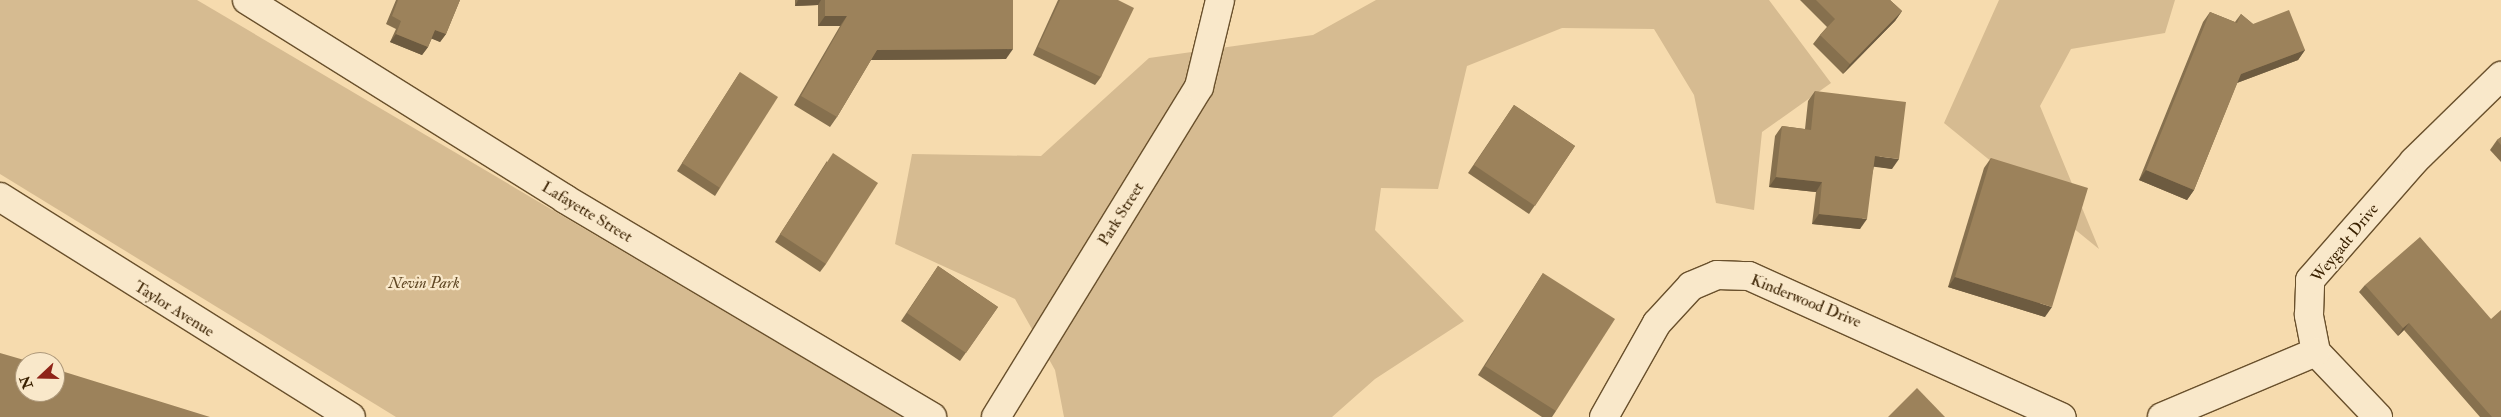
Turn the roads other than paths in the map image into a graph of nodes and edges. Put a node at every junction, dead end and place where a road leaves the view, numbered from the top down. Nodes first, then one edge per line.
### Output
1 (247, 0) edge
2 (1220, 0) edge
3 (2501, 76) edge
4 (0, 197) edge
5 (2316, 352) junction
6 (351, 417) edge
7 (932, 417) edge
8 (996, 417) edge
9 (1604, 417) edge
10 (2062, 417) edge
11 (2162, 417) edge
12 (2378, 417) edge

1 - 7 street, Lafayette Street
2 - 8 street, Park Street
3 - 5 street, Weygadt Drive
4 - 6 street, Taylor Avenue
5 - 11 street
5 - 12 street
9 - 10 street, Kinderwood Drive

